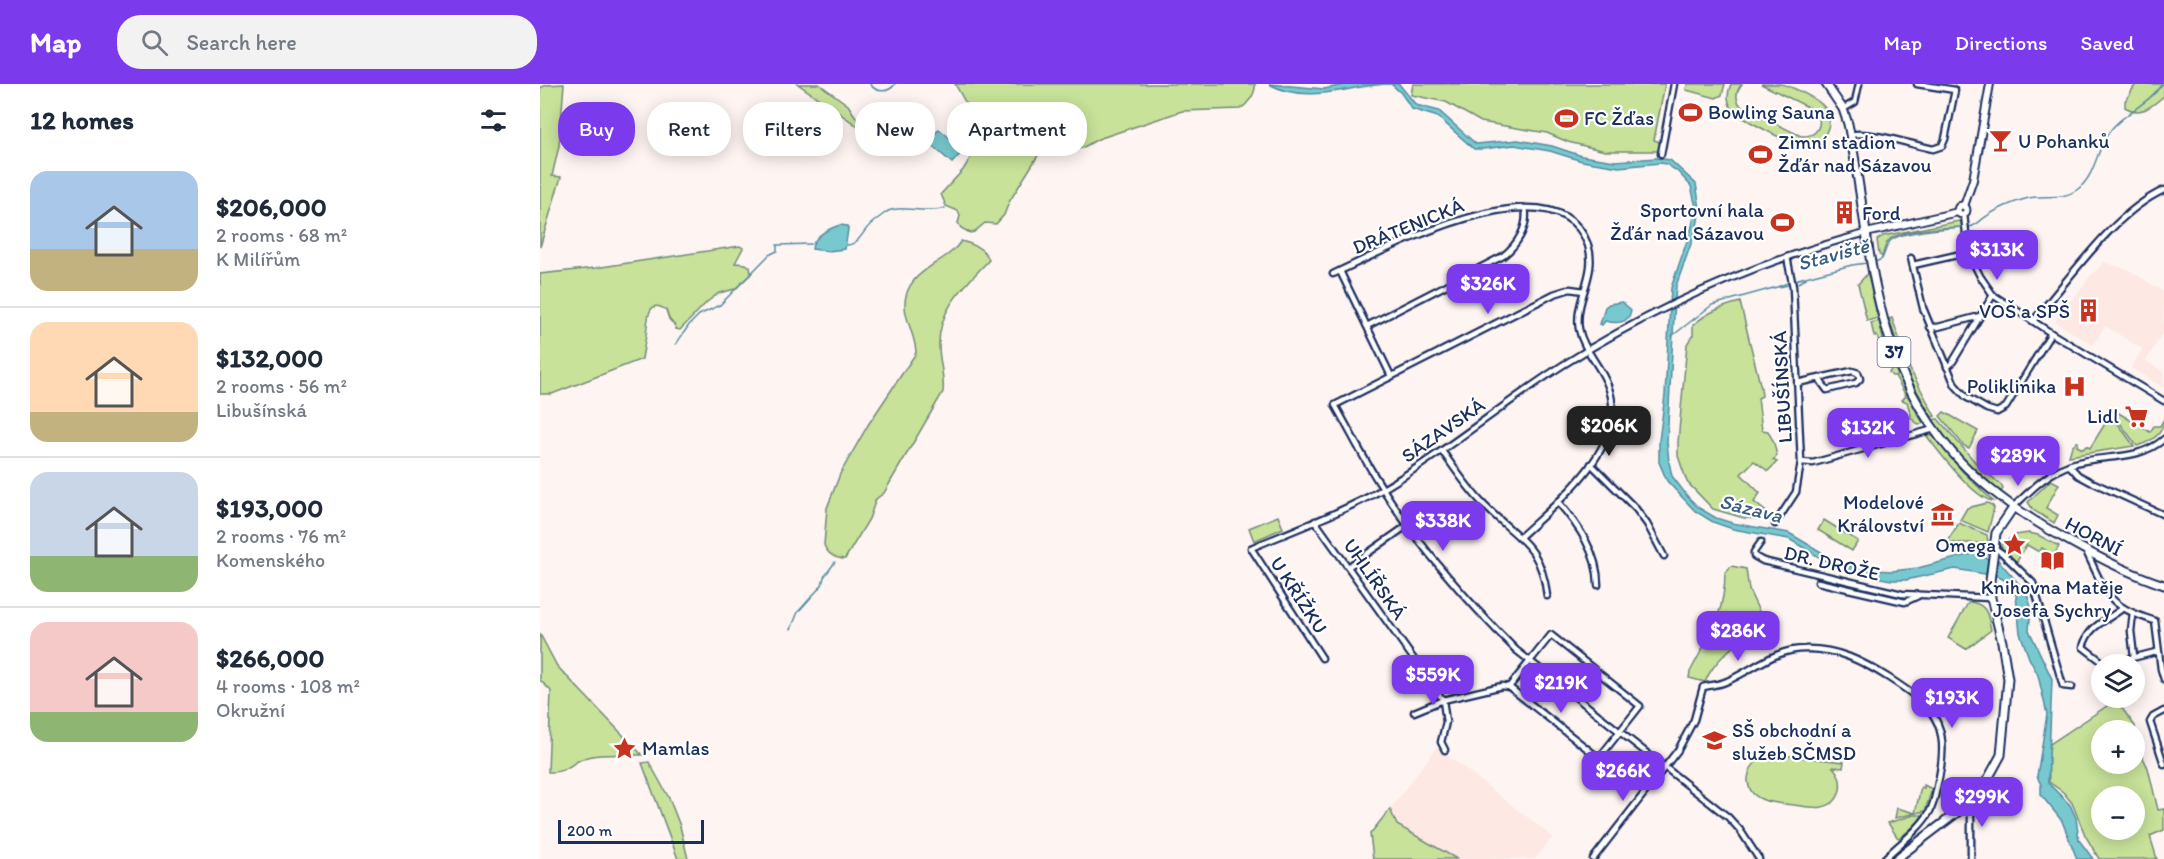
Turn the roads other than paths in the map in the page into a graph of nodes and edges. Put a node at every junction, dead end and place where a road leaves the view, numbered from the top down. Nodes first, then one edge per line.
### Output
1 (1674, 84) edge
2 (1826, 84) edge
3 (1859, 84) edge
4 (1917, 84) edge
5 (1990, 84) edge
6 (1843, 109) junction
7 (1850, 135) junction
8 (1661, 154) dead end
9 (2164, 190) edge
10 (1525, 208) junction
11 (1962, 211) junction
12 (1866, 233) junction
13 (1970, 252) junction
14 (1787, 257) junction
15 (1911, 258) dead end
16 (1913, 266) junction
17 (1340, 271) junction
18 (1333, 274) dead end
19 (1584, 291) junction
20 (1994, 295) junction
21 (1980, 316) junction
22 (2033, 321) junction
23 (1367, 326) junction
24 (1930, 327) junction
25 (2052, 333) junction
26 (1588, 350) junction
27 (1947, 368) junction
28 (1391, 376) junction
29 (1819, 379) junction
30 (1797, 383) junction
31 (2164, 401) edge
32 (1934, 429) junction
33 (2164, 439) edge
34 (1442, 451) junction
35 (1801, 462) junction
36 (1591, 464) junction
37 (2068, 465) junction
38 (1382, 489) junction
39 (1558, 502) junction
40 (2013, 508) junction
41 (2164, 515) edge
42 (1315, 521) junction
43 (1774, 524) dead end
44 (1408, 525) junction
45 (1520, 537) junction
46 (1761, 542) dead end
47 (1993, 547) junction
48 (1251, 548) joint
49 (2086, 551) junction
50 (1664, 556) dead end
51 (1348, 567) junction
52 (1605, 577) dead end
53 (1598, 578) junction
54 (1818, 582) dead end
55 (1598, 585) dead end
56 (2164, 585) edge
57 (1920, 595) junction
58 (1547, 596) dead end
59 (1991, 598) junction
60 (2123, 608) junction
61 (2133, 614) junction
62 (2160, 651) edge
63 (2092, 654) edge
64 (2134, 654) edge
65 (2145, 654) edge
66 (1322, 658) dead end
67 (1530, 661) junction
68 (2164, 679) edge
69 (1509, 687) junction
70 (2072, 687) dead end
71 (1443, 700) junction
72 (2164, 711) edge
73 (1414, 712) dead end
74 (1620, 732) junction
75 (1445, 750) dead end
76 (2164, 764) edge
77 (1665, 767) junction
78 (1967, 805) junction
79 (1905, 857) edge
80 (1593, 859) edge
81 (1759, 859) edge
82 (1884, 859) edge
83 (1896, 859) edge
84 (1971, 859) edge

1 - 8 street
2 - 6 main road, 37
3 - 6 street
4 - 7 street
5 - 11 main road
6 - 7 main road, 37
7 - 12 main road, 37
9 - 22 street
10 - 17 street, DRÁTENICKÁ
10 - 19 street, DRÁTENICKÁ
10 - 23 street
11 - 12 main road
11 - 13 street
12 - 14 street
12 - 32 main road, 37
13 - 16 street
13 - 20 street
14 - 26 street, SÁZAVSKÁ
14 - 30 street, LIBUŠÍNSKÁ
15 - 16 street
16 - 24 street
17 - 18 street, DRÁTENICKÁ
17 - 23 street
19 - 26 street, DRÁTENICKÁ
19 - 28 street
20 - 21 street
20 - 22 street
21 - 24 street
21 - 27 street
22 - 25 street
23 - 28 street
24 - 27 street
25 - 27 street
25 - 31 street
26 - 34 street, SÁZAVSKÁ
26 - 36 street, DRÁTENICKÁ
28 - 38 street
29 - 29 street
29 - 30 street
30 - 35 street, LIBUŠÍNSKÁ
32 - 35 street, LIBUŠÍNSKÁ
32 - 40 main road, 37
33 - 37 street
34 - 38 street, SÁZAVSKÁ
34 - 45 street
35 - 43 street
36 - 39 street, DRÁTENICKÁ
36 - 50 street
37 - 40 street
37 - 41 street
38 - 42 street, SÁZAVSKÁ
38 - 44 street
39 - 45 street, DRÁTENICKÁ
39 - 53 street
40 - 47 main road
40 - 49 main road, HORNÍ
42 - 48 street, SÁZAVSKÁ
42 - 51 street, UHLÍŘSKÁ
44 - 51 street
44 - 67 street
45 - 58 street
46 - 57 street, DR. DROŽE
47 - 59 main road
47 - 70 street
48 - 66 street, U KŘÍŽKU
49 - 56 main road, HORNÍ
49 - 60 street
51 - 71 street, UHLÍŘSKÁ
52 - 53 street
53 - 55 street
54 - 57 street, DR. DROŽE
57 - 59 street, DR. DROŽE
59 - 78 main road
60 - 61 street
60 - 63 street
61 - 62 street
61 - 64 street
62 - 65 street
62 - 68 street
67 - 69 street
67 - 74 street
67 - 74 street
69 - 71 street
69 - 74 street
71 - 73 street
71 - 75 street
72 - 76 street
74 - 77 street
77 - 80 street
77 - 81 street
77 - 82 street
78 - 79 main road
78 - 84 street
79 - 83 main road

